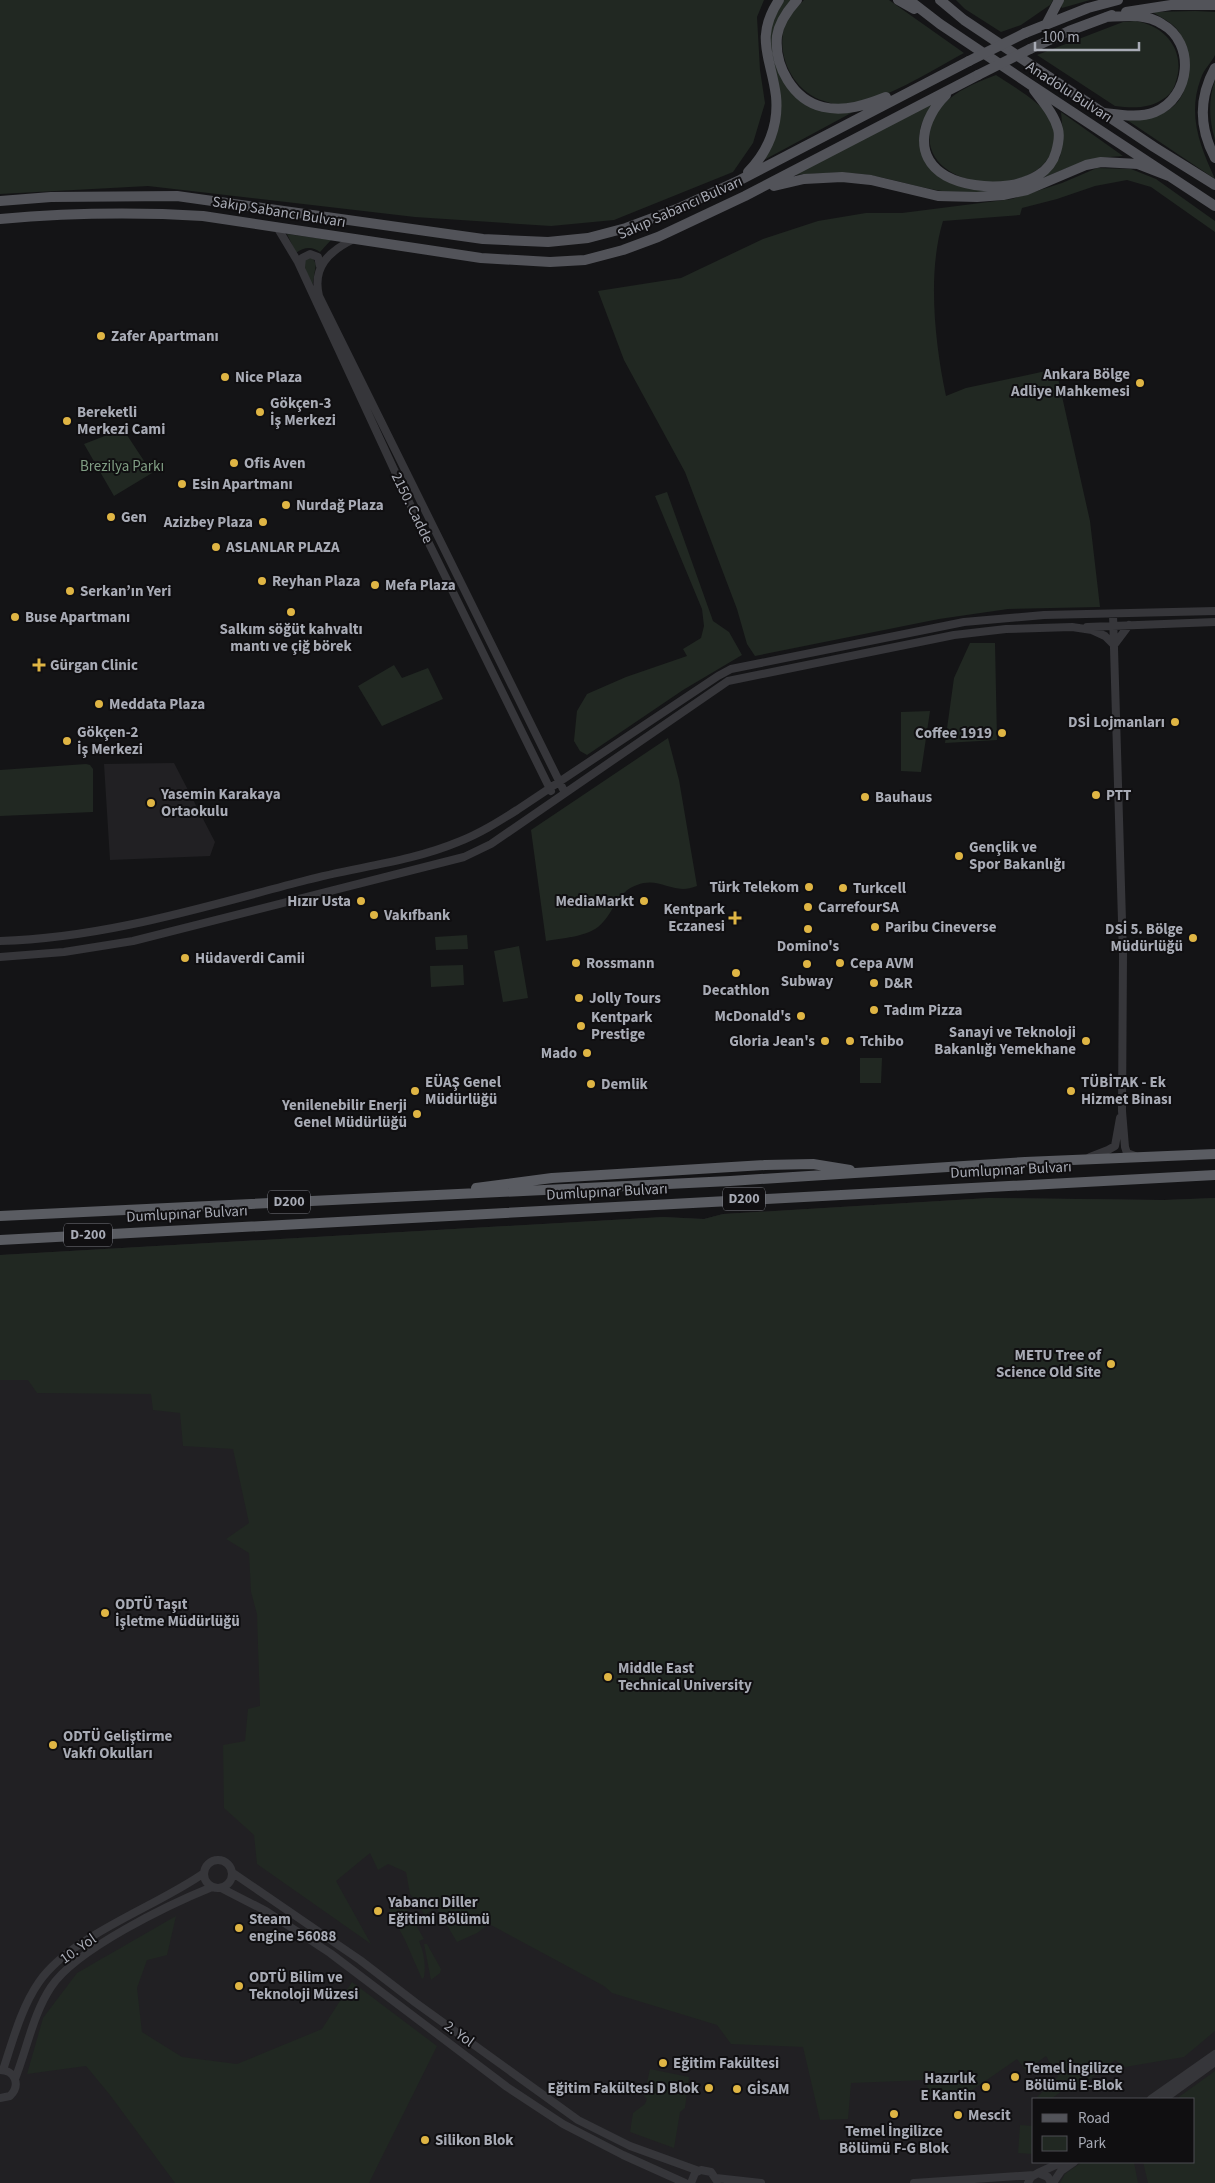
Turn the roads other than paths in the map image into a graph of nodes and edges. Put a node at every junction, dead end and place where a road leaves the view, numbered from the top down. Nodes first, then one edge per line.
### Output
1 (779, 0) edge
2 (797, 0) edge
3 (898, 0) edge
4 (909, 0) edge
5 (940, 0) edge
6 (949, 0) edge
7 (1059, 0) edge
8 (1118, 0) edge
9 (1215, 5) edge
10 (1106, 17) junction
11 (964, 20) junction
12 (1047, 23) junction
13 (940, 24) junction
14 (1215, 68) edge
15 (925, 83) junction
16 (1031, 85) junction
17 (952, 89) junction
18 (1103, 112) junction
19 (1215, 158) edge
20 (1169, 176) junction
21 (740, 180) junction
22 (1215, 185) edge
23 (745, 196) junction
24 (0, 201) edge
25 (1215, 206) edge
26 (0, 219) edge
27 (277, 227) junction
28 (354, 239) junction
29 (320, 266) junction
30 (301, 268) junction
31 (1215, 611) edge
32 (1113, 614) junction
33 (1215, 622) edge
34 (1114, 626) junction
35 (1128, 626) junction
36 (1072, 627) junction
37 (1114, 644) junction
38 (559, 782) junction
39 (549, 788) junction
40 (565, 793) junction
41 (555, 799) junction
42 (0, 942) edge
43 (0, 958) edge
44 (1122, 1111) junction
45 (1215, 1154) edge
46 (1152, 1157) junction
47 (1083, 1160) junction
48 (1215, 1175) edge
49 (144, 1210) joint
50 (0, 1216) edge
51 (176, 1230) joint
52 (0, 1240) edge
53 (204, 1872) junction
54 (233, 1873) junction
55 (216, 1888) junction
56 (1215, 2054) edge
57 (1215, 2062) edge
58 (2, 2070) edge
59 (513, 2074) junction
60 (15, 2079) junction
61 (507, 2087) junction
62 (1163, 2097) edge
63 (0, 2098) edge
64 (1060, 2163) edge
65 (1073, 2163) edge
66 (699, 2171) junction
67 (1036, 2174) junction
68 (717, 2180) edge
69 (685, 2183) edge
70 (692, 2183) edge
71 (761, 2183) edge
72 (914, 2183) edge
73 (1028, 2183) edge
74 (1052, 2183) edge

1 - 21 main road
2 - 15 main road
3 - 13 main road
4 - 13 main road, Anadolu Bulvarı
5 - 11 main road, Anadolu Bulvarı
6 - 11 main road
7 - 12 main road
8 - 12 main road, Sakıp Sabancı Bulvarı
9 - 10 main road, Sakıp Sabancı Bulvarı
10 - 17 main road, Sakıp Sabancı Bulvarı, bridge
10 - 18 main road
11 - 18 main road, Anadolu Bulvarı
12 - 15 main road, Sakıp Sabancı Bulvarı, bridge
13 - 16 main road, Anadolu Bulvarı
14 - 19 main road
15 - 21 main road, Sakıp Sabancı Bulvarı
16 - 17 main road
16 - 20 main road, Anadolu Bulvarı
17 - 23 main road, Sakıp Sabancı Bulvarı
18 - 22 main road, Anadolu Bulvarı
20 - 23 main road
20 - 25 main road, Anadolu Bulvarı
21 - 24 main road, Sakıp Sabancı Bulvarı
23 - 28 main road, Sakıp Sabancı Bulvarı
26 - 27 main road, Sakıp Sabancı Bulvarı
27 - 28 main road, Sakıp Sabancı Bulvarı
27 - 30 street, 2150. Cadde
28 - 29 street
29 - 30 street
29 - 38 street, 2150. Cadde
30 - 39 street, 2150. Cadde
31 - 32 street
32 - 34 street
32 - 38 street
33 - 35 street
34 - 35 street
34 - 36 street
34 - 37 street
35 - 37 street
36 - 37 street
36 - 40 street
37 - 44 street
38 - 39 street
38 - 40 street, 2150. Cadde
39 - 41 street, 2150. Cadde
39 - 42 street
40 - 41 street
41 - 43 street
44 - 46 street
44 - 47 street
45 - 46 highway, Dumlupınar Bulvarı
46 - 47 highway, Dumlupınar Bulvarı
47 - 49 highway, Dumlupınar Bulvarı / D200
48 - 51 highway, Dumlupınar Bulvarı / D200
49 - 50 highway, Dumlupınar Bulvarı / D-200
51 - 52 highway, Dumlupınar Bulvarı / D-200
53 - 54 street, 2. Yol
53 - 55 street
53 - 58 street, 10. Yol
54 - 55 street
54 - 59 street, 2. Yol
55 - 60 street, 10. Yol
55 - 61 street, 2. Yol
56 - 62 street
57 - 62 street
58 - 60 street, 10. Yol
59 - 61 street
59 - 66 street, 2. Yol
60 - 63 street, 10. Yol
61 - 69 street, 2. Yol
64 - 67 street
65 - 74 street
66 - 68 street, 2. Yol
66 - 70 street
67 - 72 street
67 - 73 street
67 - 74 street
68 - 71 street, 2. Yol

